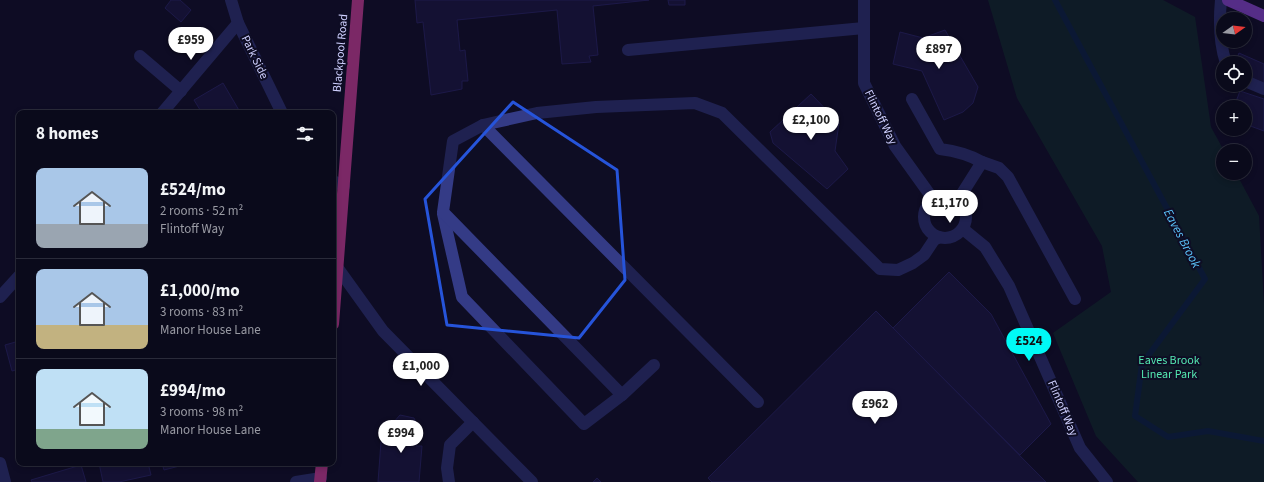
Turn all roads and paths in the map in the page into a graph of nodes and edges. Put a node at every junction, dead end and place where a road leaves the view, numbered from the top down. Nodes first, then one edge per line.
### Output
1 (231, 0) edge
2 (358, 0) edge
3 (864, 0) edge
4 (1221, 0) edge
5 (1228, 0) edge
6 (1264, 16) edge
7 (238, 23) junction
8 (864, 28) junction
9 (628, 50) dead end
10 (140, 56) dead end
11 (1224, 56) edge
12 (1252, 84) edge
13 (1264, 89) edge
14 (181, 91) junction
15 (912, 99) dead end
16 (165, 110) edge
17 (281, 110) edge
18 (483, 125) junction
19 (982, 162) junction
20 (338, 184) edge
21 (933, 199) junction
22 (958, 200) junction
23 (443, 212) junction
24 (963, 228) junction
25 (939, 237) junction
26 (338, 267) junction
27 (16, 279) edge
28 (336, 290) edge
29 (0, 297) edge
30 (1075, 299) dead end
31 (654, 365) dead end
32 (622, 395) junction
33 (758, 402) dead end
34 (473, 422) junction
35 (0, 463) edge
36 (322, 466) edge
37 (321, 480) edge
38 (5, 482) edge
39 (296, 482) edge
40 (449, 482) edge
41 (532, 482) edge
42 (1107, 482) edge

1 - 7 street, Park Side
2 - 20 highway, Blackpool Road
3 - 8 street, Flintoff Way
4 - 11 street
5 - 6 main road
7 - 14 street
7 - 17 street, Park Side
8 - 9 street
8 - 21 street, Flintoff Way
10 - 14 street
12 - 13 street
14 - 16 street
15 - 19 street
18 - 23 street
18 - 25 street
18 - 33 street
19 - 22 street
19 - 30 street
20 - 26 highway, Blackpool Road
21 - 22 street
21 - 25 street
22 - 24 street
23 - 32 street
23 - 32 street
24 - 25 street
24 - 42 street, Flintoff Way
26 - 28 highway, Blackpool Road
26 - 34 street
27 - 29 street
31 - 32 street
34 - 40 street
34 - 41 street
35 - 38 street
36 - 37 highway
37 - 39 street

